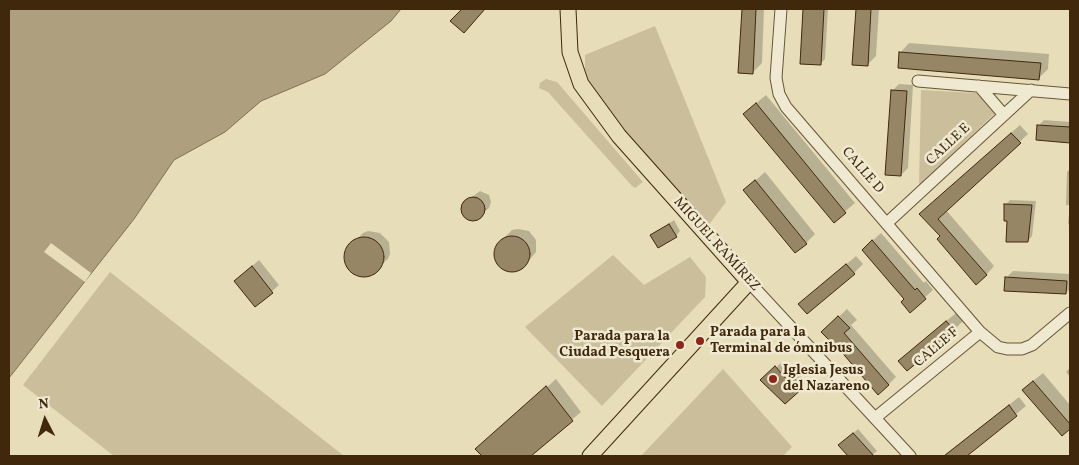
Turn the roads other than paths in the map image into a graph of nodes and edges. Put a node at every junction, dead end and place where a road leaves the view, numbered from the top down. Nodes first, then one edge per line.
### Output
1 (568, 9) edge
2 (781, 9) edge
3 (918, 81) dead end
4 (979, 86) junction
5 (1031, 90) junction
6 (1070, 94) edge
7 (1004, 115) junction
8 (887, 223) junction
9 (749, 282) junction
10 (1070, 313) edge
11 (980, 332) junction
12 (875, 418) junction
13 (590, 456) edge
14 (910, 456) edge

1 - 9 main road, MIGUEL RAMÍREZ
2 - 8 street, CALLE D
3 - 4 street
4 - 5 street
4 - 7 street
5 - 6 street
5 - 7 street, CALLE E
7 - 8 street, CALLE E
8 - 11 street, CALLE D
9 - 12 street, MIGUEL RAMÍREZ
9 - 13 main road
10 - 11 street, CALLE F
11 - 12 street, CALLE F
12 - 14 street, MIGUEL RAMÍREZ

